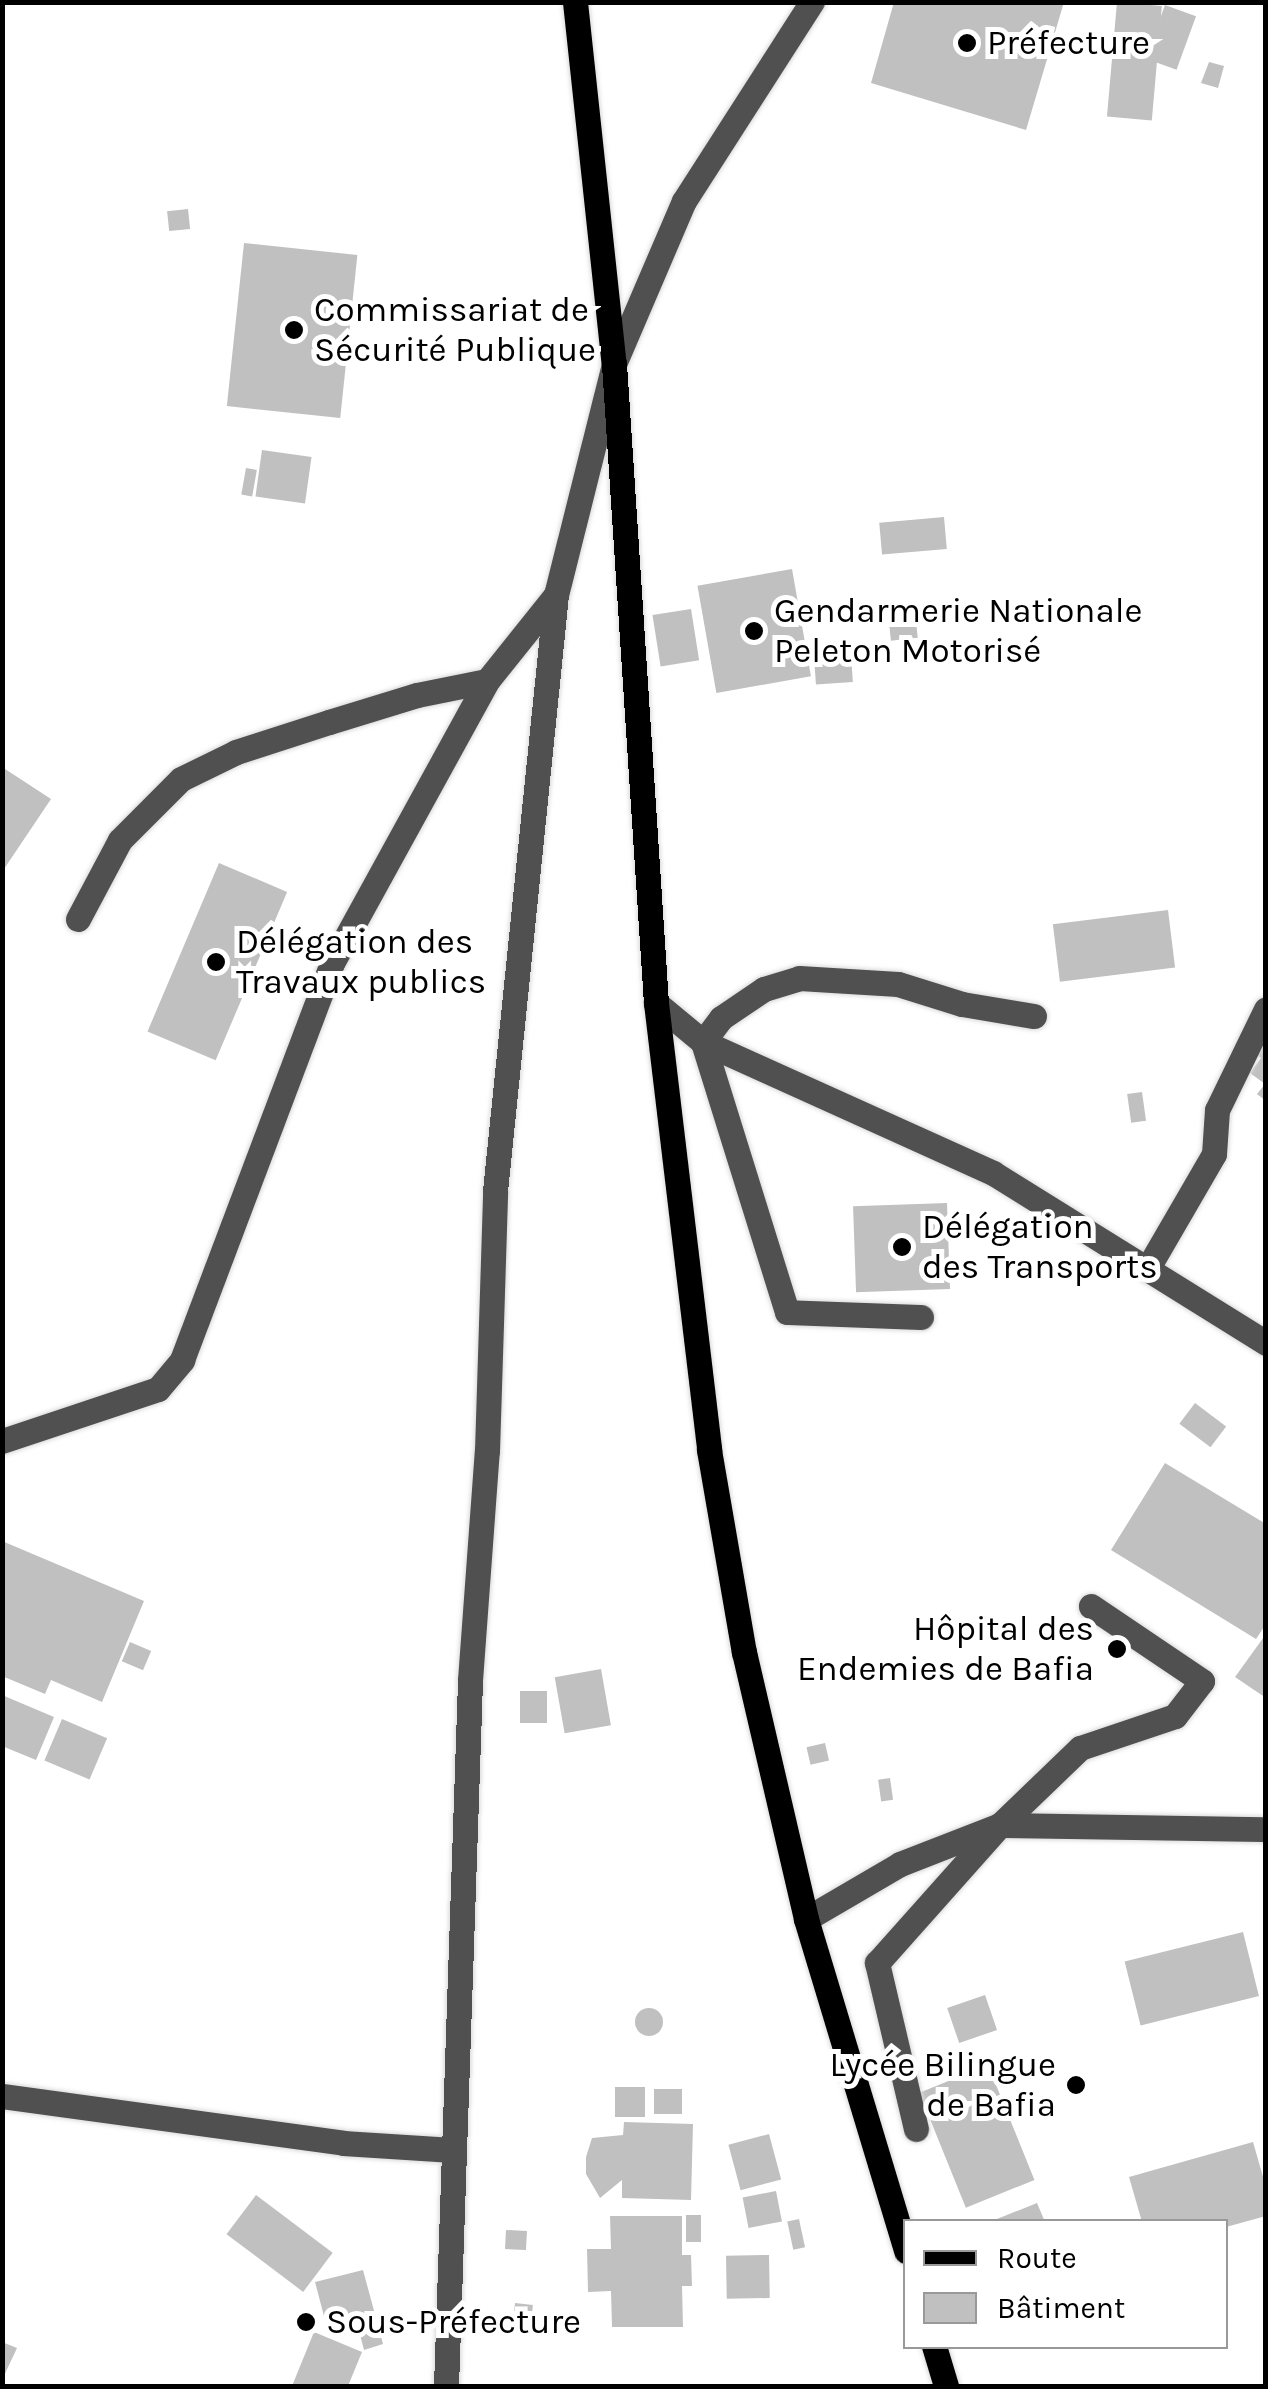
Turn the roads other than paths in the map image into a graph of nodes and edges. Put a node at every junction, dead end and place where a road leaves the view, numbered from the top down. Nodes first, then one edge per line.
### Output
1 (575, 2) edge
2 (812, 2) edge
3 (614, 364) junction
4 (556, 595) junction
5 (487, 681) junction
6 (78, 919) dead end
7 (656, 1003) junction
8 (1266, 1009) edge
9 (1034, 1016) dead end
10 (703, 1042) junction
11 (1149, 1266) junction
12 (921, 1317) dead end
13 (1266, 1343) edge
14 (2, 1442) edge
15 (1091, 1606) dead end
16 (1000, 1825) junction
17 (1266, 1828) edge
18 (806, 1918) junction
19 (2, 2096) edge
20 (916, 2129) dead end
21 (453, 2150) junction
22 (903, 2241) edge
23 (935, 2349) edge
24 (446, 2386) edge
25 (946, 2386) edge

1 - 3 main road
2 - 3 street
3 - 4 street
3 - 7 main road
4 - 5 street
4 - 21 street
5 - 6 street
5 - 14 street
7 - 10 street
7 - 18 main road
8 - 11 street
9 - 10 street
10 - 11 street
10 - 12 street
11 - 13 street
15 - 16 street
16 - 17 street
16 - 18 street
16 - 20 street
18 - 22 main road
19 - 21 street
21 - 24 street
23 - 25 main road

